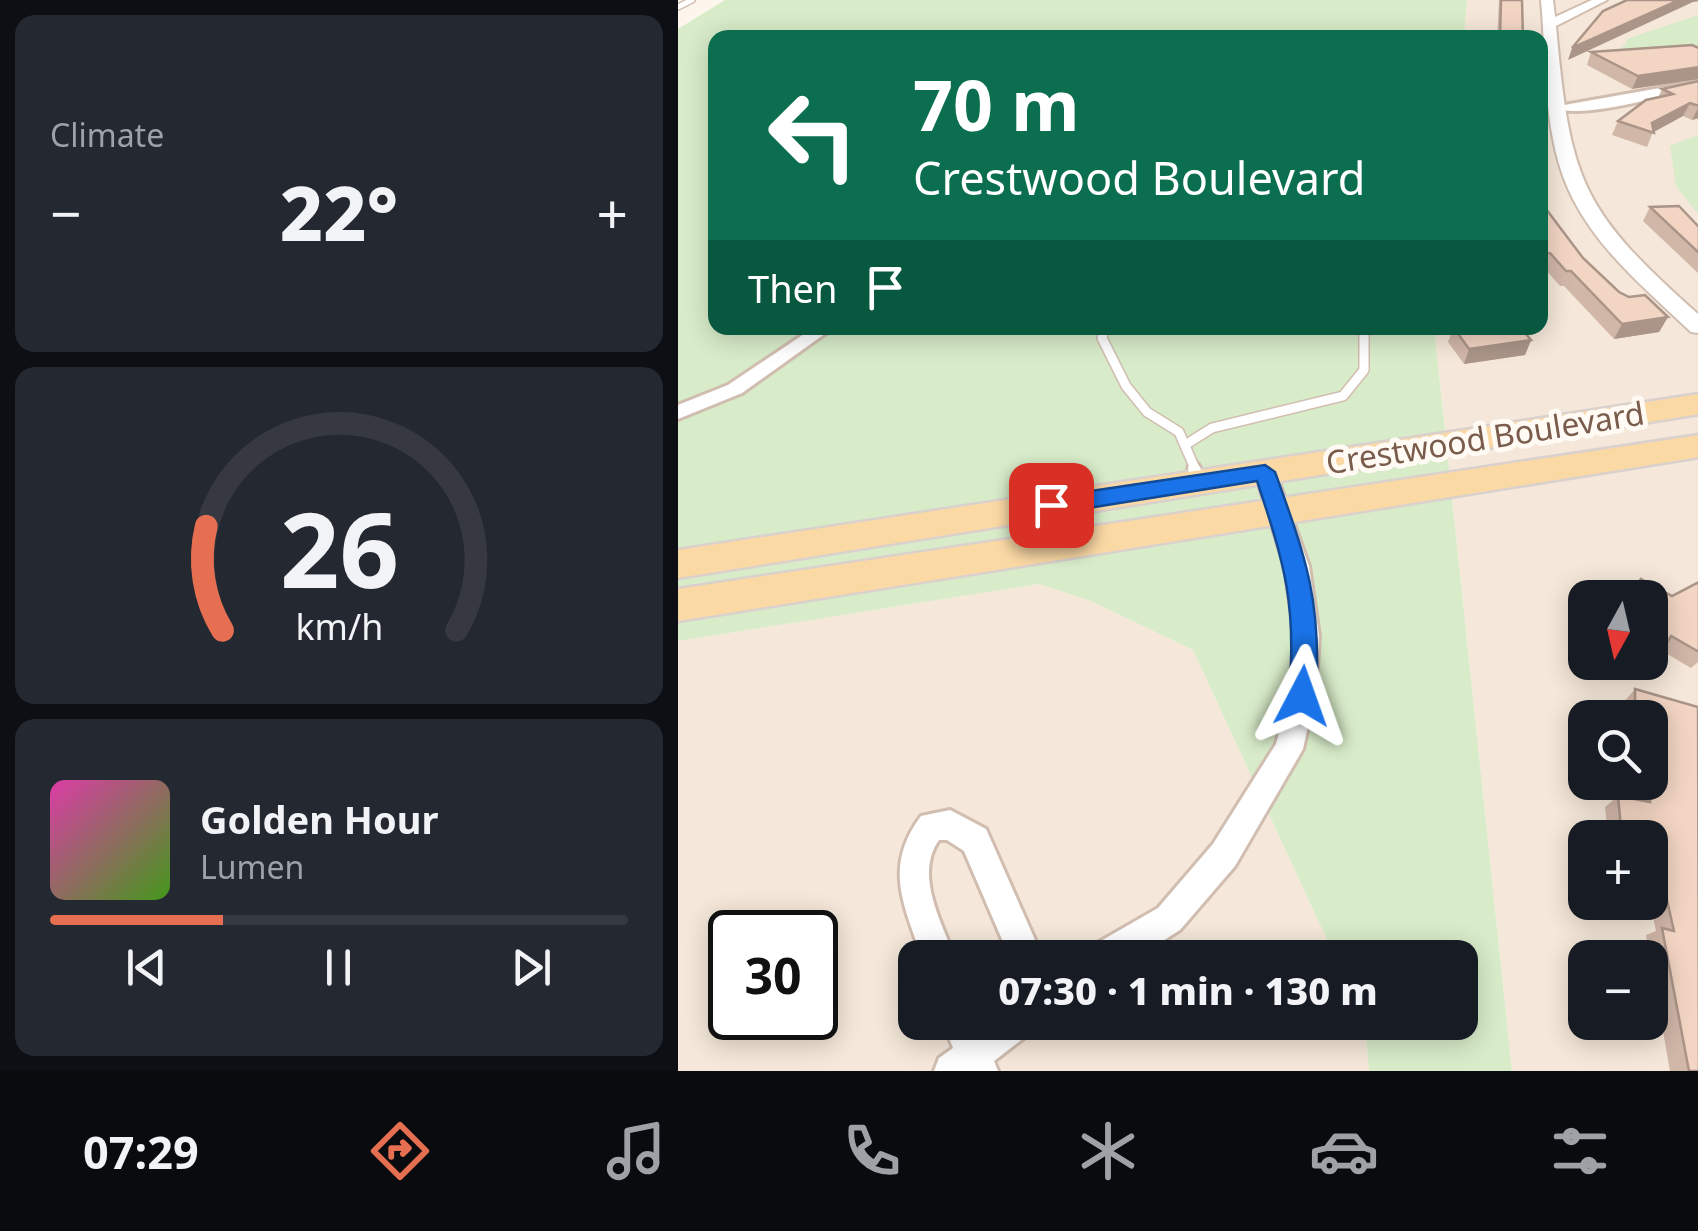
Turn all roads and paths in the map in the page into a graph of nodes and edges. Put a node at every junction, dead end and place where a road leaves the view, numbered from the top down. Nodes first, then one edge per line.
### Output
1 (692, 0) edge
2 (1546, 0) edge
3 (1600, 0) edge
4 (678, 8) edge
5 (1549, 24) junction
6 (1698, 84) edge
7 (1559, 106) junction
8 (1698, 327) edge
9 (814, 335) edge
10 (1103, 335) edge
11 (1364, 335) edge
12 (1698, 404) edge
13 (678, 412) edge
14 (1185, 445) junction
15 (1698, 446) edge
16 (1265, 472) junction
17 (1200, 482) junction
18 (1280, 512) junction
19 (678, 564) edge
20 (678, 605) edge
21 (934, 940) edge
22 (1019, 940) edge
23 (1134, 940) edge
24 (963, 1040) edge
25 (997, 1040) edge
26 (968, 1066) edge

1 - 4 lane
2 - 5 street
3 - 5 street
5 - 7 street
6 - 7 street
7 - 8 street
9 - 13 street
10 - 14 lane
11 - 14 lane
12 - 16 main road, Crestwood Boulevard
14 - 17 lane
15 - 18 main road, Crestwood Boulevard
16 - 17 main road, Crestwood Boulevard
16 - 18 street
17 - 19 main road, Crestwood Boulevard
18 - 20 main road, Crestwood Boulevard
18 - 23 street
21 - 22 street
24 - 26 street
25 - 26 street

